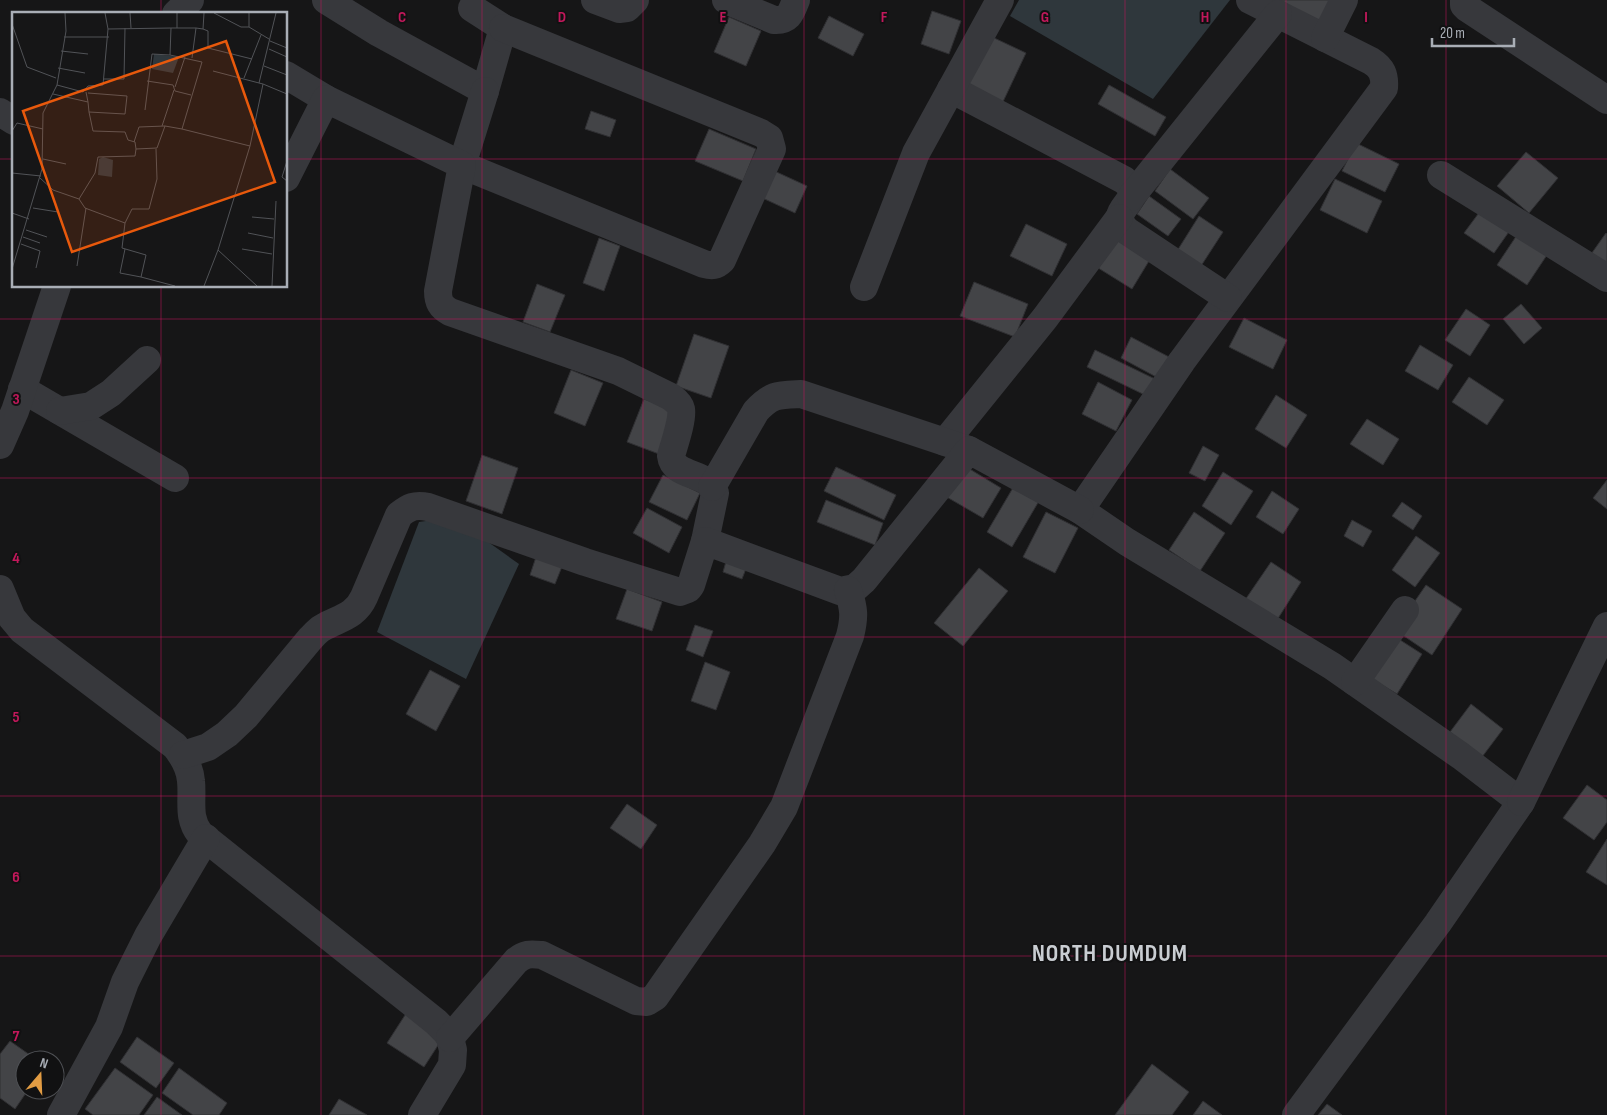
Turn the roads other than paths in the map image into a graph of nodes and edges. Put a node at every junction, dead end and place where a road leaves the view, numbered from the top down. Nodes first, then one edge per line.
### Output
1 (190, 0) edge
2 (326, 0) edge
3 (595, 0) edge
4 (634, 0) edge
5 (726, 0) edge
6 (796, 0) edge
7 (1000, 0) edge
8 (1250, 0) edge
9 (1344, 0) edge
10 (1464, 0) edge
11 (471, 3) edge
12 (178, 12) edge
13 (1278, 14) junction
14 (503, 28) junction
15 (1325, 38) junction
16 (288, 76) edge
17 (952, 89) junction
18 (485, 91) junction
19 (326, 99) junction
20 (1607, 100) edge
21 (0, 112) edge
22 (12, 120) edge
23 (462, 165) junction
24 (288, 174) edge
25 (1441, 175) dead end
26 (1125, 207) junction
27 (1607, 278) edge
28 (864, 287) dead end
29 (56, 288) edge
30 (1228, 298) junction
31 (147, 360) dead end
32 (22, 389) junction
33 (60, 411) junction
34 (0, 444) edge
35 (957, 446) junction
36 (175, 478) dead end
37 (712, 487) junction
38 (1080, 510) junction
39 (705, 541) junction
40 (0, 590) edge
41 (848, 590) junction
42 (1405, 610) dead end
43 (1607, 626) edge
44 (1355, 682) junction
45 (183, 755) junction
46 (1521, 802) junction
47 (206, 838) junction
48 (450, 1038) junction
49 (61, 1115) edge
50 (422, 1115) edge
51 (1296, 1115) edge

1 - 12 street
2 - 18 street
3 - 4 street
5 - 6 street
7 - 17 street
8 - 13 street
9 - 15 street
10 - 20 street
11 - 14 street
13 - 15 street
13 - 26 street
14 - 18 street
14 - 23 street
15 - 30 street
16 - 19 street
17 - 26 street
17 - 28 street
18 - 23 street
19 - 23 street
19 - 24 street
21 - 22 street
23 - 37 street
25 - 27 street
26 - 30 street
26 - 35 street
29 - 32 street
30 - 38 street
31 - 33 street
32 - 33 street
32 - 34 street
33 - 36 street
35 - 37 street
35 - 38 street
35 - 41 street
37 - 39 street
38 - 44 street
39 - 41 street
39 - 45 street
40 - 45 street
41 - 48 street
42 - 44 street
43 - 46 street
44 - 46 street
45 - 47 street
46 - 51 street
47 - 48 street
47 - 49 street
48 - 50 street

